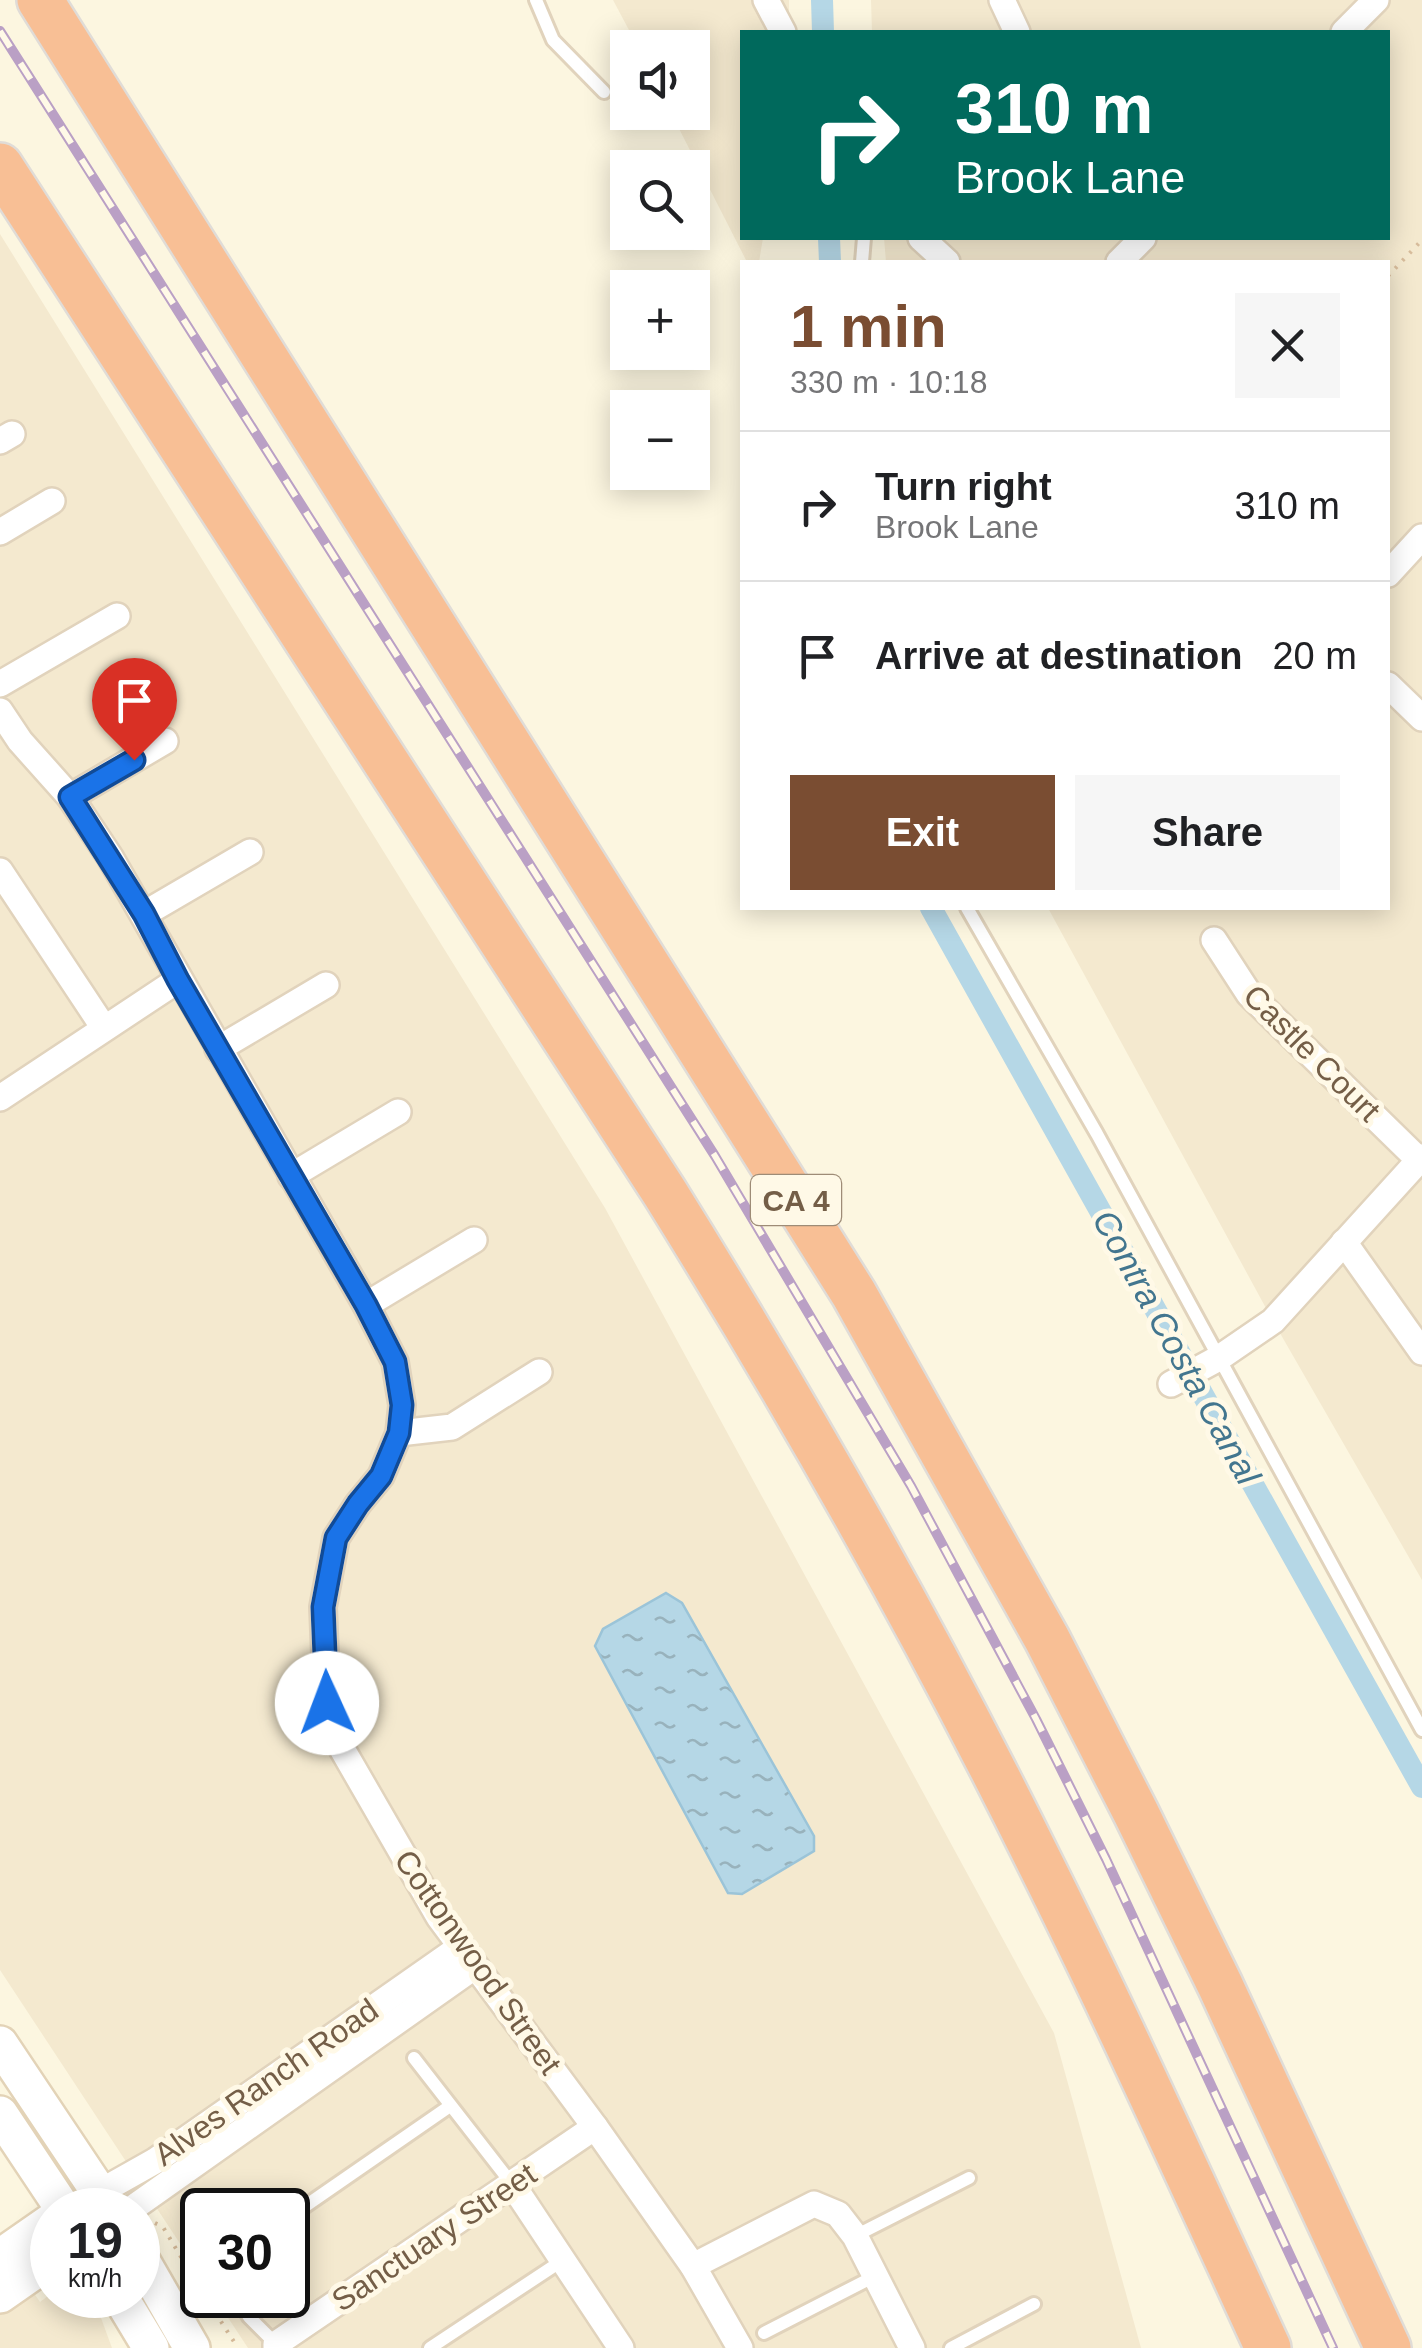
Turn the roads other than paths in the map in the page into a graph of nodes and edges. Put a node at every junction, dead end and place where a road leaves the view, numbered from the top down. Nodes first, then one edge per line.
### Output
1 (40, 0) edge
2 (66, 0) edge
3 (536, 0) edge
4 (766, 0) edge
5 (1002, 0) edge
6 (1376, 0) edge
7 (782, 30) edge
8 (1016, 30) edge
9 (1346, 30) edge
10 (604, 92) dead end
11 (108, 105) junction
12 (0, 166) edge
13 (923, 240) edge
14 (1141, 240) edge
15 (945, 260) edge
16 (1121, 260) edge
17 (52, 501) dead end
18 (0, 532) edge
19 (1422, 537) edge
20 (1390, 572) edge
21 (117, 616) dead end
22 (0, 684) edge
23 (1390, 687) edge
24 (0, 710) edge
25 (1422, 718) edge
26 (166, 741) dead end
27 (10, 747) edge
28 (70, 797) junction
29 (250, 852) dead end
30 (0, 871) edge
31 (968, 910) edge
32 (144, 914) junction
33 (1214, 940) dead end
34 (178, 980) junction
35 (326, 985) dead end
36 (104, 1028) junction
37 (218, 1049) junction
38 (0, 1098) edge
39 (398, 1112) dead end
40 (1418, 1167) edge
41 (291, 1176) junction
42 (474, 1240) dead end
43 (1344, 1242) junction
44 (366, 1305) junction
45 (1422, 1352) edge
46 (1219, 1358) junction
47 (539, 1372) dead end
48 (1172, 1384) dead end
49 (399, 1433) junction
50 (1422, 1730) edge
51 (467, 1957) junction
52 (0, 2044) edge
53 (414, 2058) dead end
54 (450, 2106) junction
55 (0, 2114) edge
56 (595, 2128) junction
57 (969, 2178) dead end
58 (512, 2184) junction
59 (81, 2188) edge
60 (91, 2188) edge
61 (126, 2188) edge
62 (310, 2203) edge
63 (30, 2236) edge
64 (855, 2236) junction
65 (0, 2257) edge
66 (563, 2260) junction
67 (693, 2266) junction
68 (30, 2275) edge
69 (875, 2276) junction
70 (160, 2292) edge
71 (0, 2296) edge
72 (1034, 2304) dead end
73 (132, 2318) edge
74 (250, 2318) edge
75 (764, 2333) dead end
76 (276, 2346) edge
77 (151, 2348) edge
78 (192, 2348) edge
79 (430, 2348) edge
80 (622, 2348) edge
81 (740, 2348) edge
82 (912, 2348) edge
83 (951, 2348) edge
84 (1268, 2348) edge
85 (1388, 2348) edge

1 - 11 highway, CA 4
2 - 11 highway
3 - 10 lane
4 - 7 street
5 - 8 street
6 - 9 street
11 - 85 highway, CA 4
12 - 84 highway
13 - 15 street
14 - 16 street
17 - 18 street
19 - 20 street
21 - 22 street
23 - 25 street
24 - 27 street, Cottonwood Street
26 - 28 street
27 - 28 street, Cottonwood Street
28 - 32 street, Cottonwood Street
29 - 32 street
30 - 36 street
31 - 46 lane
32 - 34 street, Cottonwood Street
33 - 40 street, Castle Court
34 - 36 street
34 - 37 street, Cottonwood Street
35 - 37 street
36 - 38 street
37 - 41 street, Cottonwood Street
39 - 41 street
40 - 43 street
41 - 44 street, Cottonwood Street
42 - 44 street
43 - 45 street
43 - 46 street
44 - 49 street, Cottonwood Street
46 - 48 street
46 - 50 lane
47 - 49 street
49 - 51 street, Cottonwood Street
51 - 56 street, Cottonwood Street
51 - 61 street, Alves Ranch Road
52 - 60 main road
53 - 54 lane
54 - 58 lane
54 - 62 lane
55 - 59 main road
56 - 58 street, Sanctuary Street
56 - 67 street, Cottonwood Street
57 - 64 lane
58 - 66 street
58 - 76 street, Sanctuary Street
63 - 65 main road
64 - 67 street
64 - 69 street
66 - 79 lane
66 - 80 street
67 - 81 street, Cottonwood Street
68 - 71 main road
69 - 75 lane
69 - 82 street
70 - 78 main road
72 - 83 lane
73 - 77 main road
74 - 76 lane

